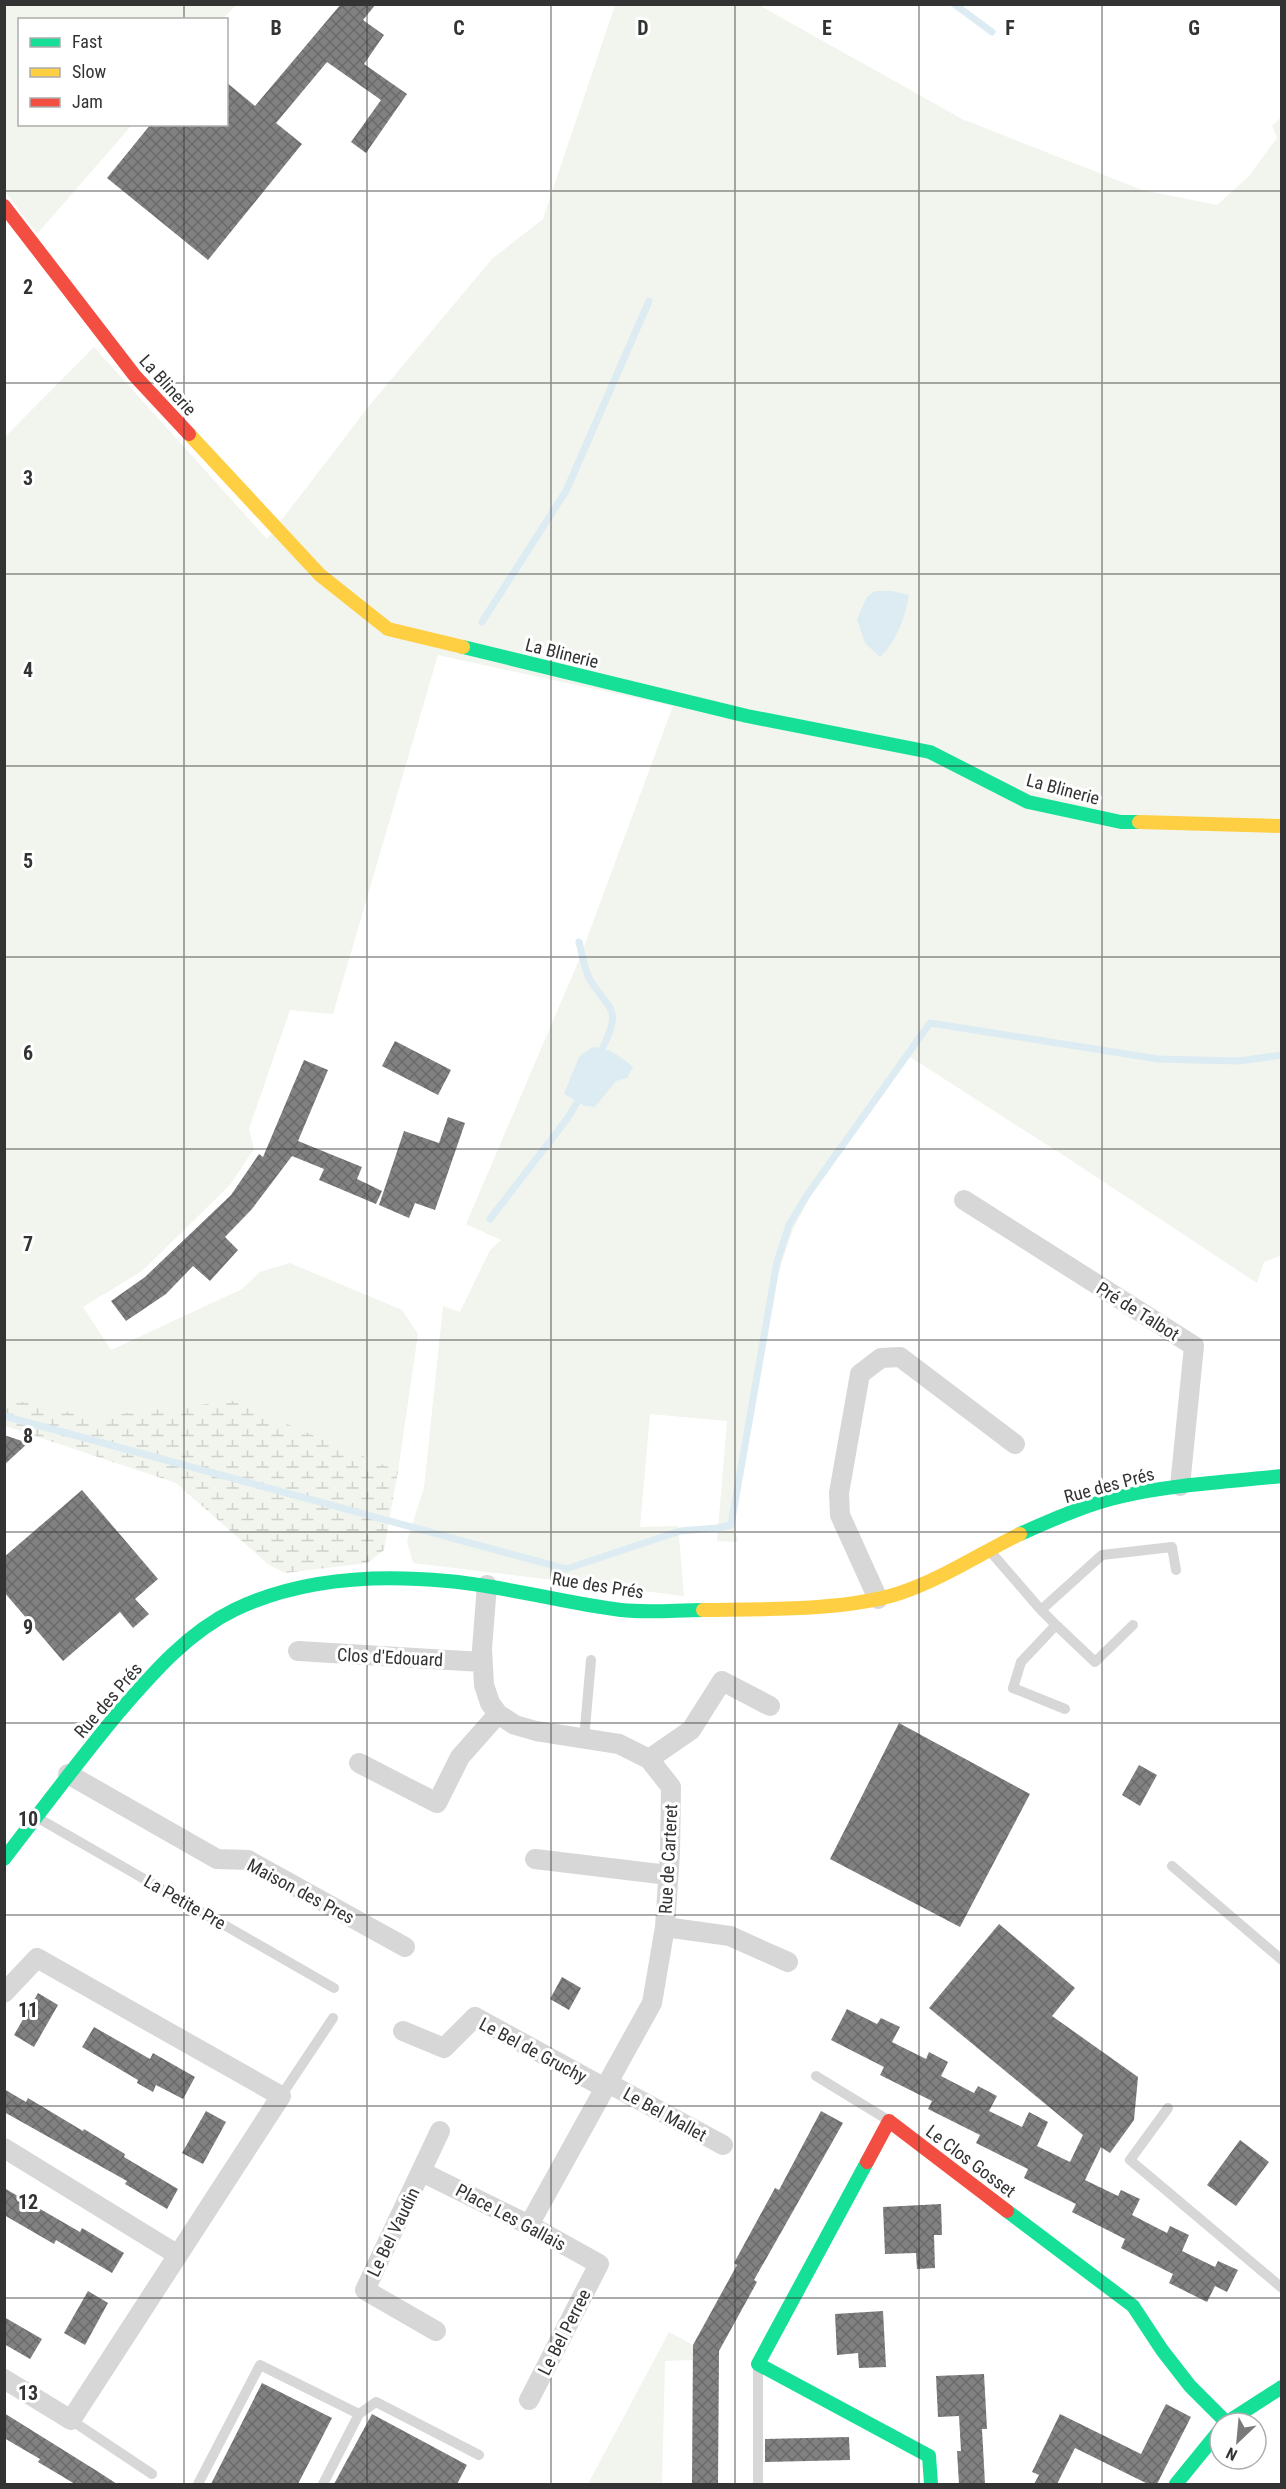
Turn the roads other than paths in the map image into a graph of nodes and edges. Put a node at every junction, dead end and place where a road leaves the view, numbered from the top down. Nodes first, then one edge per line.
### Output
1 (4, 206) edge
2 (1281, 826) edge
3 (964, 1200) dead end
4 (1015, 1444) dead end
5 (1281, 1476) edge
6 (1180, 1485) junction
7 (988, 1550) junction
8 (1176, 1570) dead end
9 (488, 1585) junction
10 (878, 1599) junction
11 (1041, 1610) junction
12 (1056, 1625) junction
13 (1133, 1626) dead end
14 (298, 1651) dead end
15 (591, 1660) dead end
16 (482, 1662) junction
17 (770, 1706) dead end
18 (1065, 1709) dead end
19 (498, 1714) junction
20 (585, 1739) junction
21 (649, 1760) junction
22 (358, 1763) dead end
23 (68, 1774) junction
24 (36, 1817) junction
25 (534, 1858) dead end
26 (4, 1859) edge
27 (1172, 1866) dead end
28 (668, 1875) junction
29 (665, 1926) junction
30 (405, 1947) dead end
31 (1281, 1960) edge
32 (788, 1962) dead end
33 (334, 1988) dead end
34 (4, 1993) edge
35 (333, 2018) dead end
36 (403, 2031) dead end
37 (816, 2076) dead end
38 (606, 2086) junction
39 (281, 2096) junction
40 (1168, 2108) dead end
41 (889, 2121) junction
42 (440, 2131) dead end
43 (723, 2145) dead end
44 (4, 2148) edge
45 (422, 2172) junction
46 (529, 2225) junction
47 (178, 2255) junction
48 (599, 2264) joint
49 (1281, 2288) edge
50 (436, 2331) dead end
51 (758, 2364) junction
52 (4, 2379) edge
53 (1281, 2387) edge
54 (529, 2400) dead end
55 (1212, 2411) edge
56 (1245, 2411) edge
57 (359, 2414) junction
58 (71, 2420) junction
59 (1208, 2445) edge
60 (479, 2455) dead end
61 (152, 2474) dead end
62 (198, 2484) edge
63 (323, 2484) edge
64 (758, 2484) edge
65 (931, 2484) edge
66 (1176, 2484) edge

1 - 2 street, La Blinerie
3 - 6 street, Pré de Talbot
4 - 10 street
5 - 6 street, Rue des Prés
6 - 7 street, Rue des Prés
7 - 10 street, Rue des Prés
7 - 11 lane
8 - 11 lane
9 - 10 street, Rue des Prés
9 - 16 street
9 - 23 street, Rue des Prés
11 - 12 lane
12 - 13 lane
12 - 18 lane
14 - 16 street, Clos d'Edouard
15 - 20 lane
16 - 19 street
17 - 21 street
19 - 20 street, Rue de Carteret
19 - 22 street
20 - 21 street, Rue de Carteret
21 - 28 street, Rue de Carteret
23 - 24 street, Rue des Prés
23 - 30 street, Maison des Pres
24 - 26 street, Rue des Prés
24 - 33 lane, La Petite Pre
25 - 28 street
27 - 31 lane
28 - 29 street, Rue de Carteret
29 - 32 street
29 - 38 street, Rue de Carteret
34 - 39 street
35 - 39 lane
36 - 38 street, Le Bel de Gruchy
37 - 41 lane
38 - 43 street, Le Bel Mallet
38 - 46 street, Rue de Carteret
39 - 47 street
40 - 49 lane
41 - 51 street
41 - 55 street, Le Clos Gosset
42 - 45 street, Le Bel Vaudin
44 - 47 street
45 - 46 street, Place Les Gallais
45 - 50 street, Le Bel Vaudin
46 - 48 street, Place Les Gallais
47 - 58 street
48 - 54 street, Le Bel Perree
51 - 64 lane
51 - 65 street
52 - 58 street
53 - 56 street
57 - 60 lane
57 - 62 lane
57 - 63 lane
58 - 61 lane
59 - 66 street

